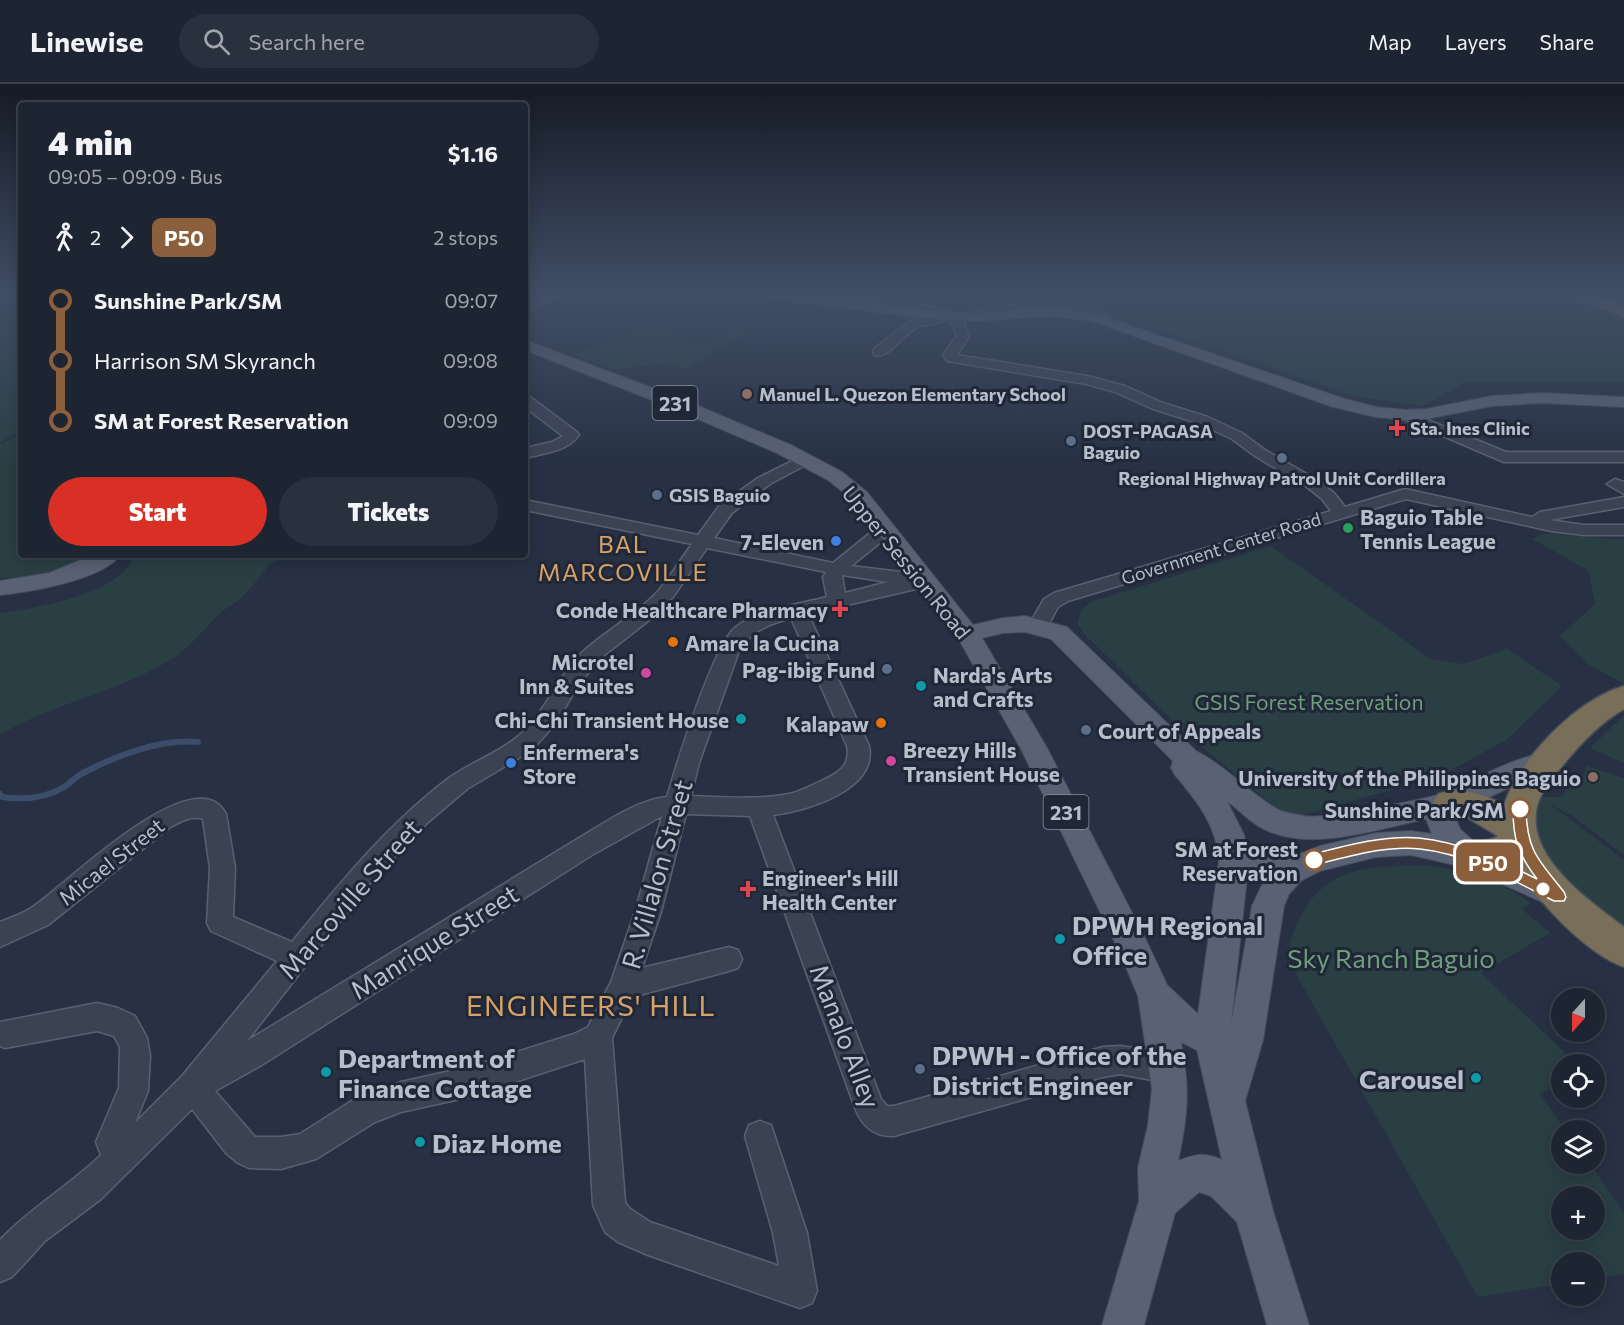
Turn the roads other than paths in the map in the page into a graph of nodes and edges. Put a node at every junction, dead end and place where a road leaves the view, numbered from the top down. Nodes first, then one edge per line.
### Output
1 (548, 352) edge
2 (952, 352) edge
3 (1193, 352) edge
4 (528, 402) edge
5 (1624, 402) edge
6 (1406, 415) junction
7 (528, 452) edge
8 (1624, 457) edge
9 (1585, 458) junction
10 (806, 459) junction
11 (1598, 470) dead end
12 (1624, 502) edge
13 (528, 506) edge
14 (1340, 512) junction
15 (1488, 513) junction
16 (886, 529) junction
17 (1624, 530) edge
18 (704, 541) junction
19 (104, 558) edge
20 (836, 569) junction
21 (927, 581) junction
22 (0, 588) edge
23 (837, 600) junction
24 (797, 610) junction
25 (1039, 625) junction
26 (972, 627) junction
27 (1624, 697) edge
28 (1186, 758) junction
29 (1548, 761) junction
30 (1450, 803) junction
31 (678, 805) junction
32 (759, 807) junction
33 (1286, 824) junction
34 (1520, 834) junction
35 (1472, 856) junction
36 (1234, 862) junction
37 (1300, 866) junction
38 (1559, 897) junction
39 (0, 936) edge
40 (1624, 950) edge
41 (295, 956) junction
42 (729, 959) dead end
43 (623, 986) junction
44 (1155, 996) junction
45 (5, 1034) dead end
46 (598, 1037) junction
47 (1229, 1040) junction
48 (1168, 1068) junction
49 (193, 1087) junction
50 (124, 1114) junction
51 (163, 1118) junction
52 (760, 1136) dead end
53 (118, 1159) junction
54 (1159, 1201) junction
55 (1253, 1211) junction
56 (33, 1229) junction
57 (0, 1250) edge
58 (0, 1265) edge
59 (1123, 1325) edge
60 (1288, 1325) edge

1 - 10 main road, Upper Session Road / 231
2 - 14 street, Government Center Road
3 - 6 main road
4 - 7 street
5 - 6 main road
6 - 9 street
8 - 9 street
9 - 11 street
10 - 16 main road, Upper Session Road / 231
10 - 18 street, Marcoville Street
12 - 15 street
13 - 18 street
14 - 15 street
14 - 25 street, Government Center Road
15 - 17 street
16 - 20 street
16 - 21 main road, Upper Session Road / 231
18 - 20 street
18 - 41 street, Marcoville Street
19 - 22 main road
20 - 21 street
20 - 23 street
21 - 23 street, R. Villalon Street
21 - 26 main road, Upper Session Road / 231
23 - 24 street, R. Villalon Street
24 - 31 street, R. Villalon Street
24 - 32 street, Manrique Street
25 - 26 main road
25 - 28 main road
26 - 44 main road, Upper Session Road / 231
27 - 29 highway
28 - 33 main road
28 - 36 main road
29 - 30 main road
29 - 34 highway
30 - 33 main road
30 - 34 highway
30 - 35 main road
31 - 32 street, Manrique Street
31 - 43 street, R. Villalon Street
31 - 49 street, Manrique Street
32 - 48 street, Manalo Alley
33 - 37 main road
34 - 35 highway
34 - 38 highway
35 - 37 main road
35 - 38 main road
36 - 37 main road
36 - 47 main road
37 - 47 main road
38 - 40 highway
39 - 41 street, Micael Street
41 - 49 street, Marcoville Street
42 - 43 street
43 - 46 street, R. Villalon Street
44 - 47 main road
44 - 48 main road, Upper Session Road / 231
45 - 50 street
46 - 49 street
46 - 52 street
47 - 55 main road
48 - 54 main road, Upper Session Road
49 - 51 street, Marcoville Street
50 - 51 street
50 - 53 street
51 - 53 street, Marcoville Street
53 - 56 street, Marcoville Street
54 - 55 main road
54 - 59 main road
55 - 60 main road
56 - 57 street
56 - 58 street, Marcoville Street

